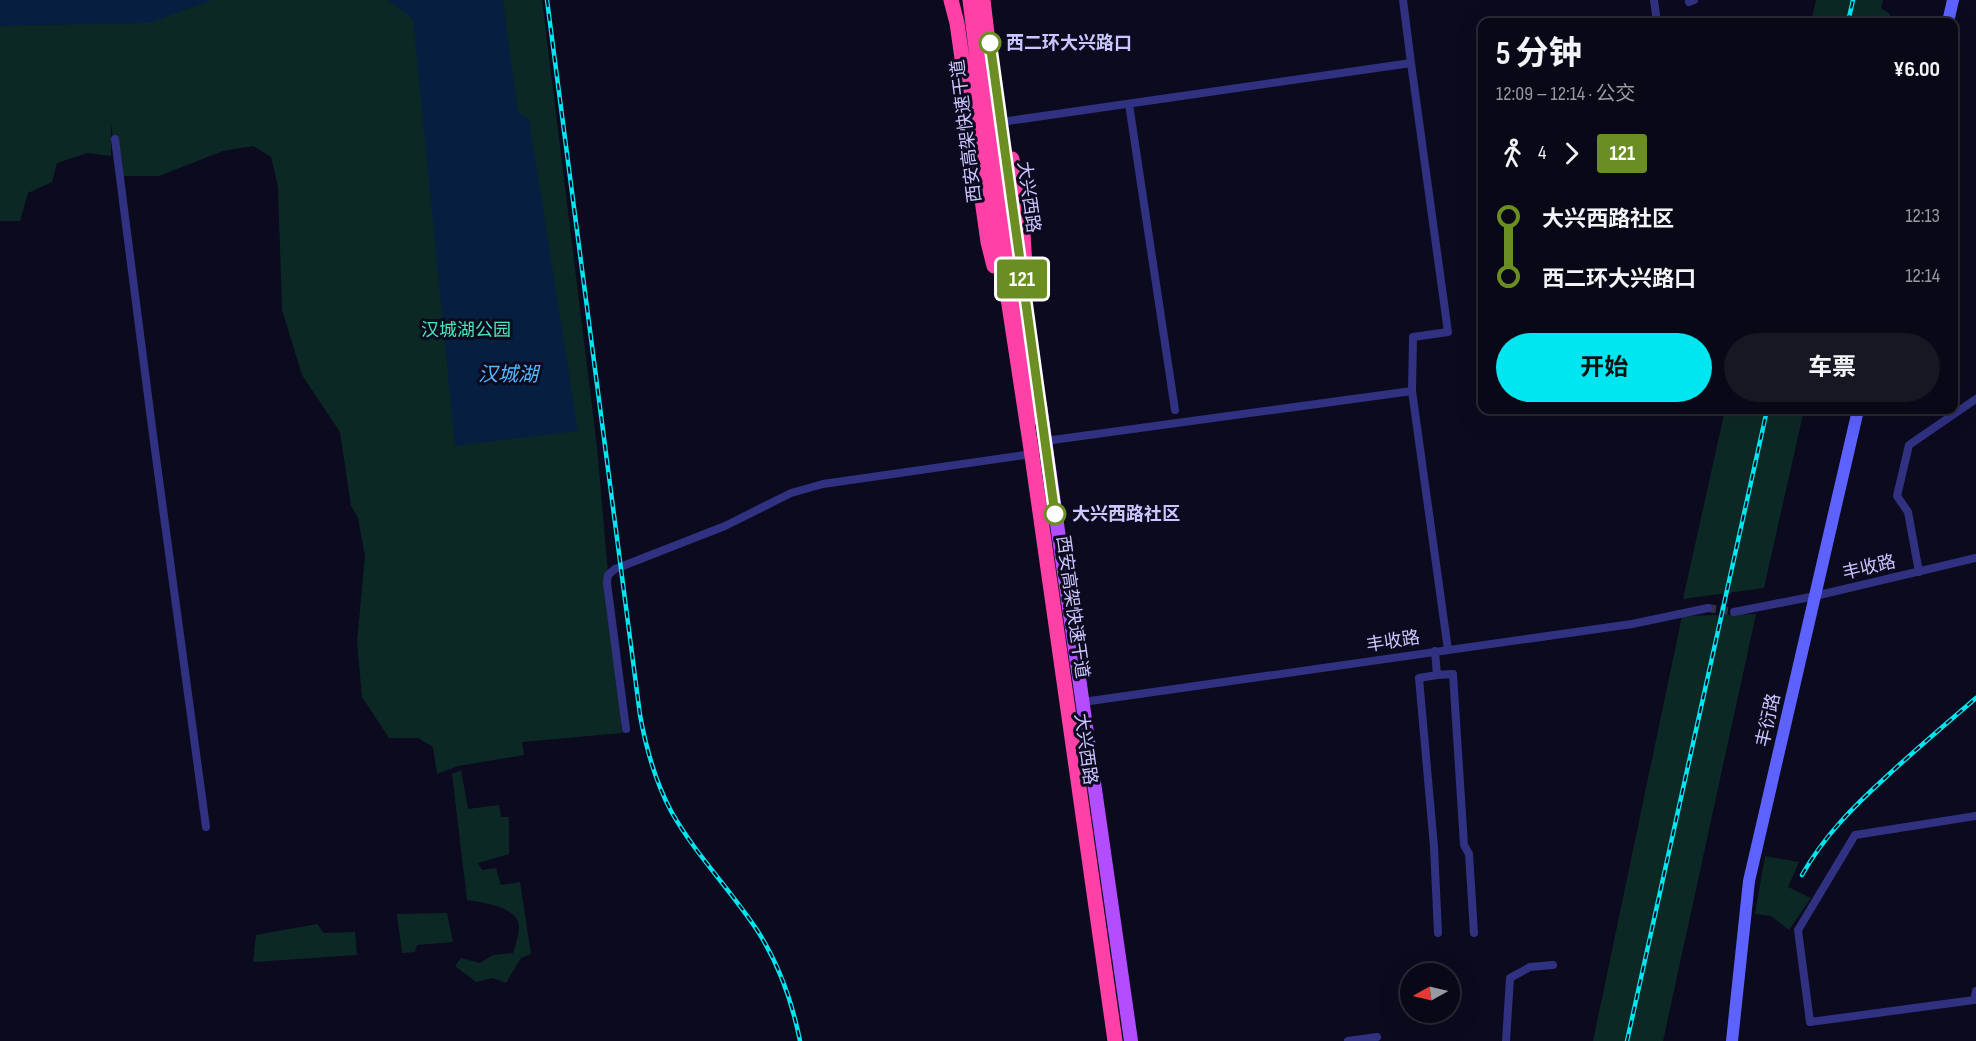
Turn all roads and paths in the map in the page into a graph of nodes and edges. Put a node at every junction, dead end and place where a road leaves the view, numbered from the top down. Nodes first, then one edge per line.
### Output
1 (951, 0) edge
2 (958, 0) edge
3 (970, 0) edge
4 (984, 0) edge
5 (991, 0) edge
6 (1403, 0) edge
7 (1654, 0) edge
8 (1953, 0) edge
9 (1656, 18) edge
10 (1949, 18) edge
11 (1411, 63) junction
12 (1129, 104) junction
13 (1001, 122) junction
14 (116, 140) dead end
15 (1023, 366) junction
16 (1412, 391) junction
17 (1976, 399) edge
18 (1174, 410) dead end
19 (1958, 411) edge
20 (1857, 414) edge
21 (1954, 414) edge
22 (1045, 441) junction
23 (1025, 455) junction
24 (1976, 558) edge
25 (1919, 572) junction
26 (1815, 597) junction
27 (1708, 608) tunnel mouth
28 (1734, 612) tunnel mouth
29 (1448, 650) junction
30 (1435, 651) junction
31 (1437, 675) junction
32 (1083, 702) junction
33 (626, 729) dead end
34 (1976, 816) edge
35 (206, 827) dead end
36 (1438, 933) dead end
37 (1474, 933) dead end
38 (1553, 965) dead end
39 (1976, 991) edge
40 (1377, 1037) dead end
41 (1110, 1041) edge
42 (1115, 1041) edge
43 (1124, 1041) edge
44 (1131, 1041) edge
45 (1348, 1041) edge
46 (1506, 1041) edge
47 (1732, 1041) edge

1 - 15 highway
2 - 23 main road, 大兴西路
3 - 15 highway, 西安高架快速干道
4 - 13 main road, 大兴西路
4 - 15 highway, 西安高架快速干道
5 - 15 highway
6 - 11 street
7 - 9 street
8 - 10 street
11 - 12 street
11 - 16 street
12 - 13 street
12 - 18 street
13 - 22 main road, 大兴西路
14 - 35 street
15 - 42 highway, 西安高架快速干道
15 - 43 highway, 西安高架快速干道
16 - 22 street
16 - 29 street
17 - 19 street
20 - 26 street, 丰衍路
21 - 25 street
22 - 32 main road, 大兴西路
23 - 33 street
23 - 41 main road, 大兴西路
24 - 25 street, 丰收路
25 - 26 street, 丰收路
26 - 28 street, 丰收路
26 - 47 street, 丰衍路
27 - 29 street, 丰收路
29 - 30 street, 丰收路
30 - 31 street
30 - 32 street, 丰收路
31 - 36 street
31 - 37 street
32 - 44 main road, 大兴西路
34 - 39 street
38 - 46 street
40 - 45 street

